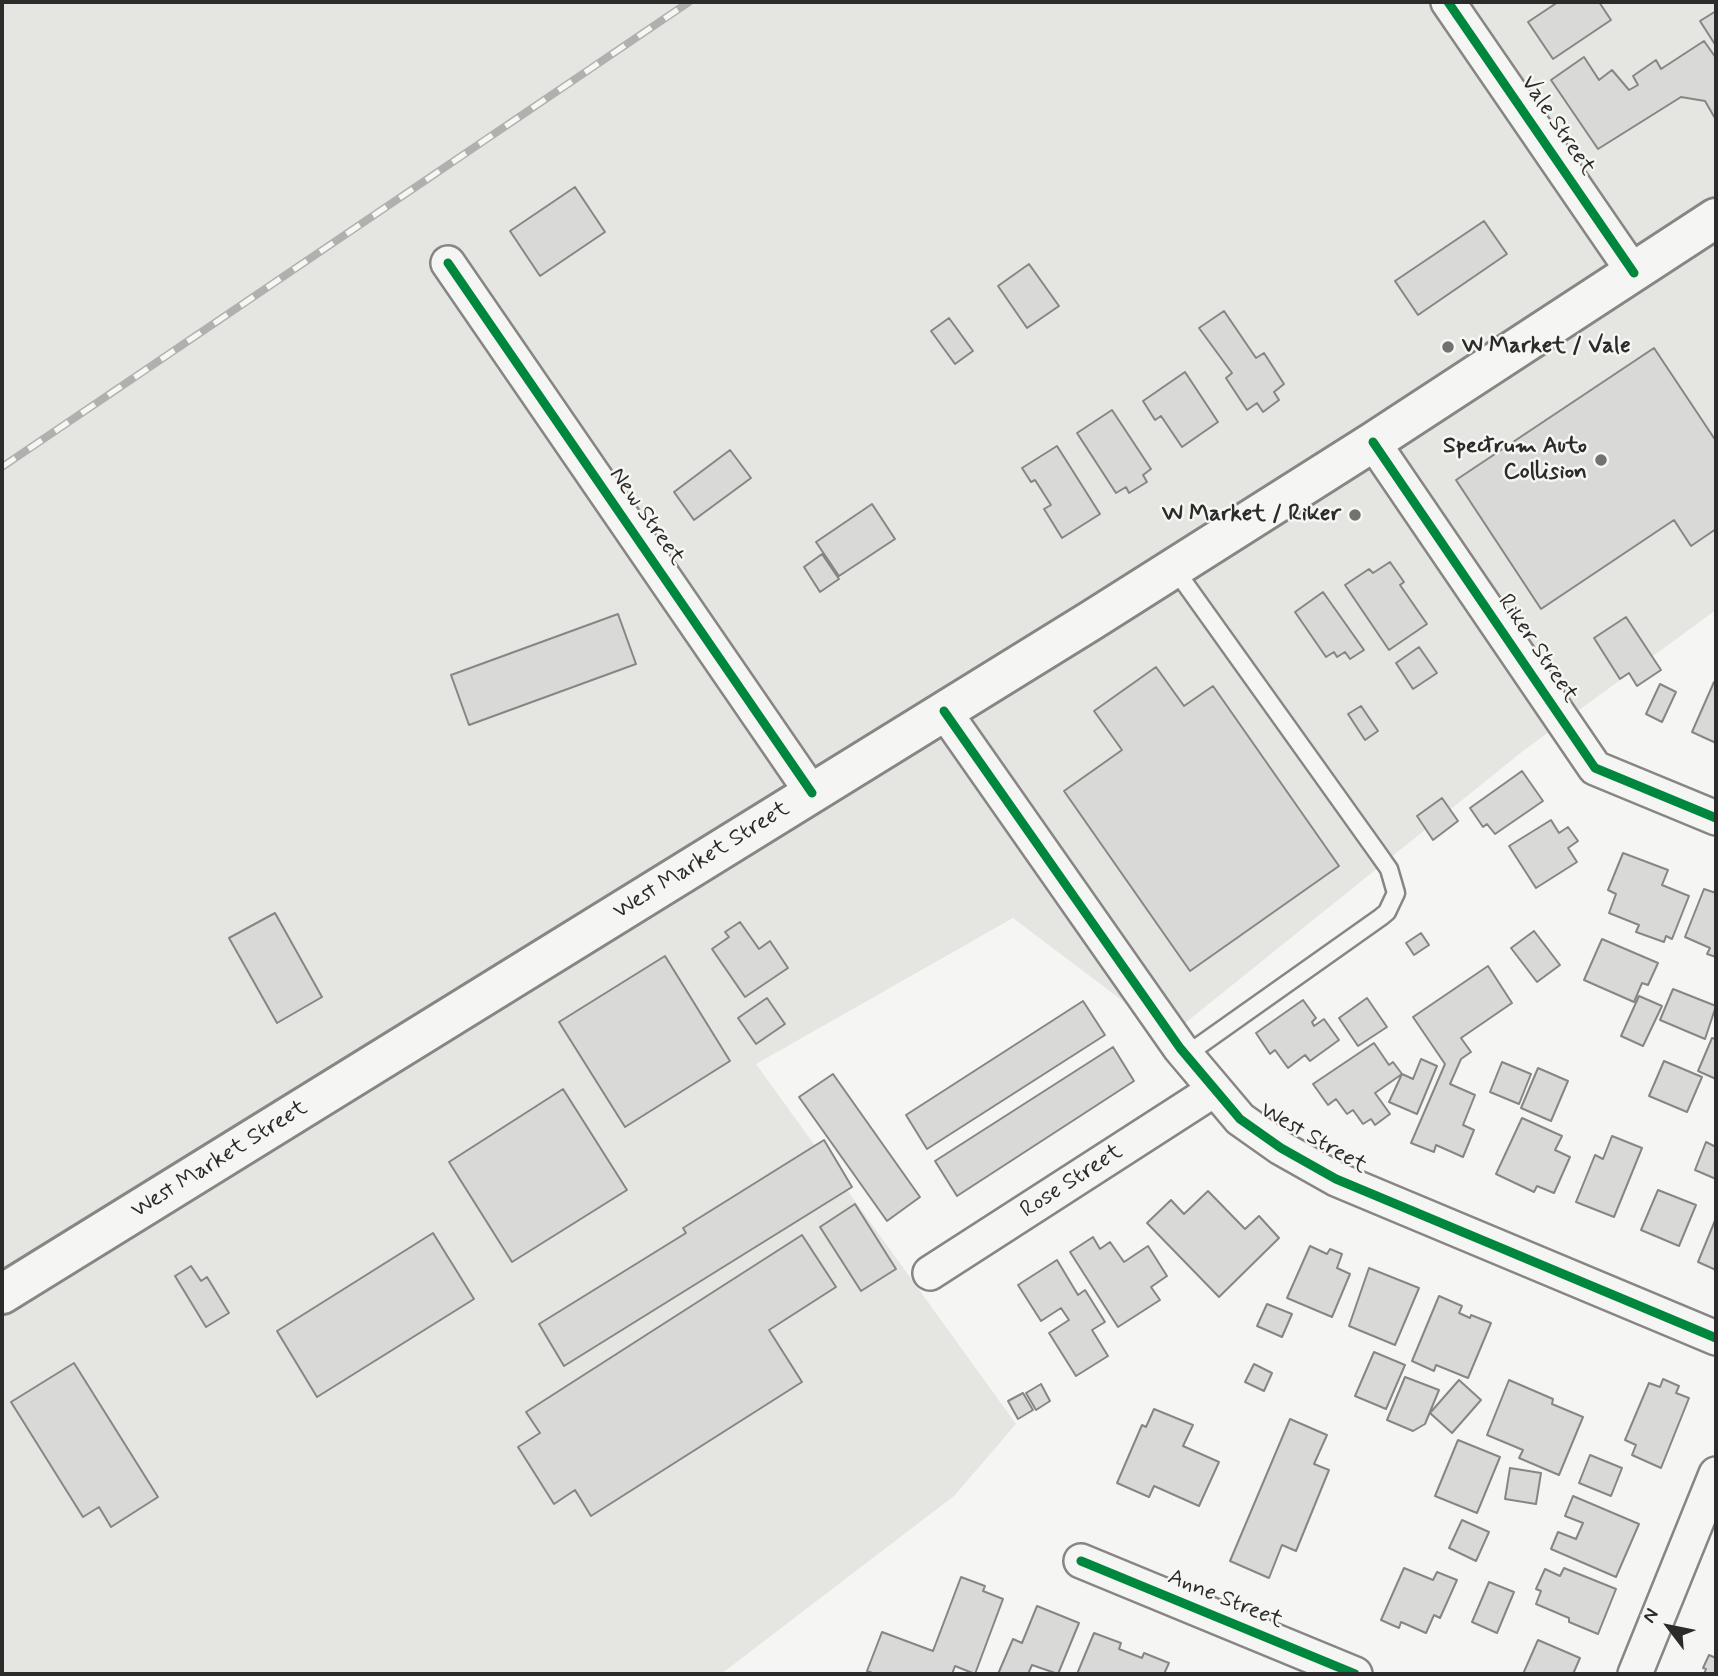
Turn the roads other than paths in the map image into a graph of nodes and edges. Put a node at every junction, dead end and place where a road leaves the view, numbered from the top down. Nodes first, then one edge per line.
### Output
1 (1448, 2) edge
2 (1716, 218) edge
3 (448, 263) dead end
4 (1634, 273) junction
5 (1373, 442) junction
6 (1174, 568) junction
7 (944, 711) junction
8 (812, 793) junction
9 (1716, 818) edge
10 (1186, 1055) junction
11 (1214, 1090) junction
12 (930, 1273) dead end
13 (2, 1294) edge
14 (1716, 1338) edge
15 (1716, 1474) edge
16 (1081, 1561) dead end
17 (1355, 1674) edge
18 (1635, 1674) edge

1 - 4 street, Vale Street
2 - 4 main road, West Market Street
3 - 8 street, New Street
4 - 5 main road, West Market Street
5 - 6 main road, West Market Street
5 - 9 street, Riker Street
6 - 7 main road, West Market Street
6 - 10 lane
7 - 8 main road, West Market Street
7 - 10 street, West Street
8 - 13 main road, West Market Street
10 - 11 street, West Street
11 - 12 street, Rose Street
11 - 14 street, West Street
15 - 18 street
16 - 17 street, Anne Street

